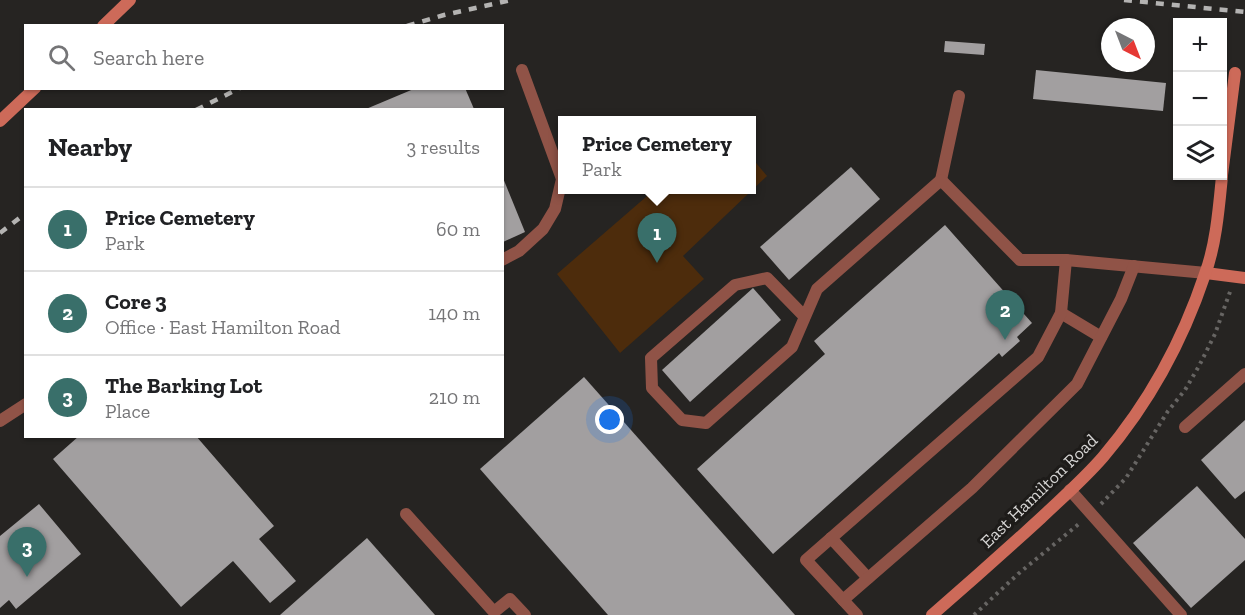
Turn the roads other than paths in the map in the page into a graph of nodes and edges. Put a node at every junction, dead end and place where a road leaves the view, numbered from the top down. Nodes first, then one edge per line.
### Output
1 (130, 0) edge
2 (105, 24) edge
3 (522, 70) dead end
4 (1235, 73) dead end
5 (33, 90) edge
6 (959, 96) dead end
7 (0, 121) edge
8 (1227, 136) edge
9 (558, 168) edge
10 (941, 180) junction
11 (1221, 180) edge
12 (558, 194) edge
13 (504, 259) edge
14 (1066, 260) junction
15 (1134, 266) junction
16 (1206, 273) junction
17 (1245, 278) edge
18 (1061, 313) junction
19 (805, 317) junction
20 (1101, 337) junction
21 (1245, 374) edge
22 (24, 405) edge
23 (0, 421) edge
24 (1185, 427) dead end
25 (1070, 490) junction
26 (406, 514) dead end
27 (831, 538) junction
28 (868, 578) junction
29 (843, 600) junction
30 (525, 615) edge
31 (857, 615) edge
32 (932, 615) edge
33 (1181, 615) edge

1 - 2 main road
3 - 9 lane
4 - 8 main road, East Hamilton Road
5 - 7 main road
6 - 10 lane
10 - 14 lane
10 - 19 lane
11 - 16 main road, East Hamilton Road
12 - 13 lane
14 - 15 lane
14 - 18 lane
15 - 16 lane
15 - 20 lane
16 - 17 main road
16 - 25 main road, East Hamilton Road
18 - 20 lane
18 - 27 lane
19 - 19 lane
20 - 28 lane
21 - 24 lane
22 - 23 lane
25 - 32 main road, East Hamilton Road
25 - 33 lane
26 - 30 lane
27 - 28 lane
27 - 29 lane
28 - 29 lane
29 - 31 lane

